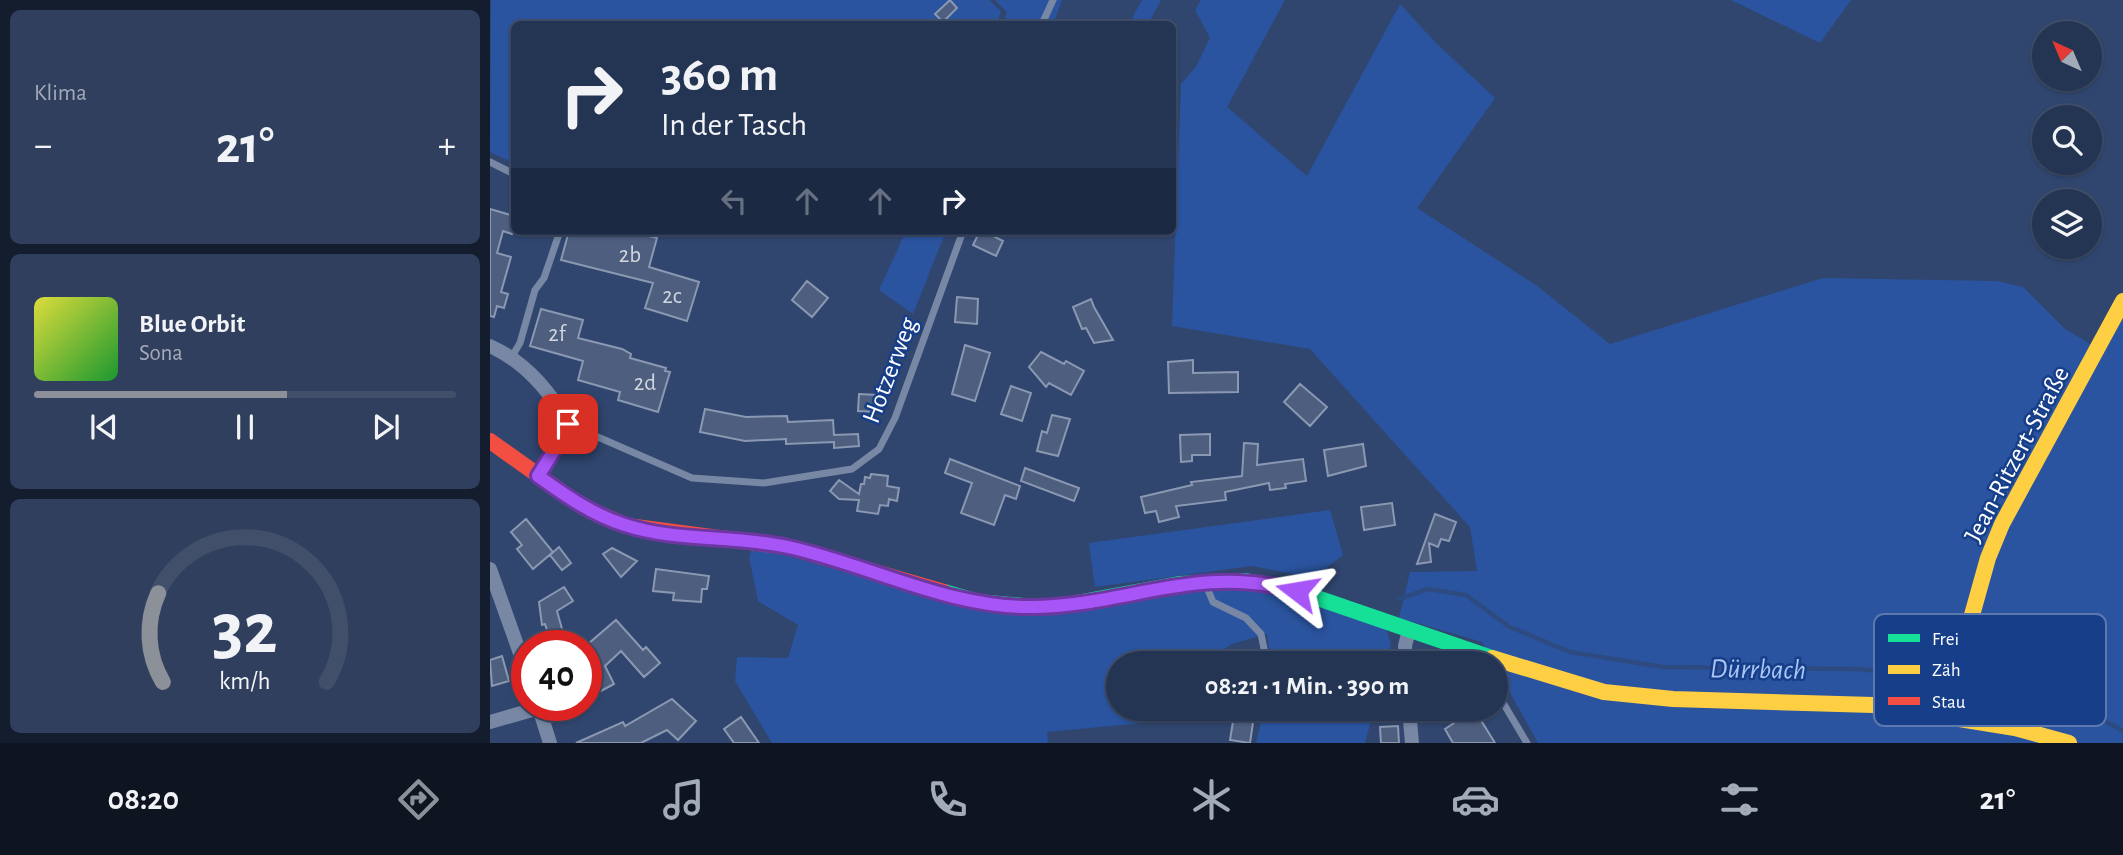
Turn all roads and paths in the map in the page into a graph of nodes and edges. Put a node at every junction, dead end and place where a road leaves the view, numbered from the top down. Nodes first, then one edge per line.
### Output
1 (1053, 0) edge
2 (1043, 21) edge
3 (490, 162) edge
4 (511, 172) edge
5 (559, 235) edge
6 (962, 235) edge
7 (2123, 300) edge
8 (490, 346) edge
9 (511, 358) junction
10 (568, 424) junction
11 (490, 441) edge
12 (538, 476) junction
13 (490, 569) edge
14 (1205, 581) junction
15 (1972, 614) edge
16 (512, 630) edge
17 (1409, 630) junction
18 (1265, 651) edge
19 (1405, 651) edge
20 (1460, 651) edge
21 (1508, 667) edge
22 (1874, 705) edge
23 (1508, 711) edge
24 (511, 715) edge
25 (543, 721) edge
26 (1410, 721) edge
27 (490, 722) edge
28 (2004, 726) edge
29 (550, 743) edge
30 (1412, 743) edge
31 (1527, 743) edge
32 (2069, 743) edge

1 - 2 lane
3 - 4 lane
5 - 9 lane
6 - 10 lane, Hotzerweg
7 - 15 street, Jean-Ritzert-Straße
8 - 9 street
9 - 10 street
10 - 12 street
11 - 12 street
12 - 14 street
13 - 16 street
14 - 17 street
14 - 18 lane
17 - 19 street
17 - 20 street
21 - 22 street
23 - 31 lane
24 - 27 street
25 - 29 street
26 - 30 street
28 - 32 street

